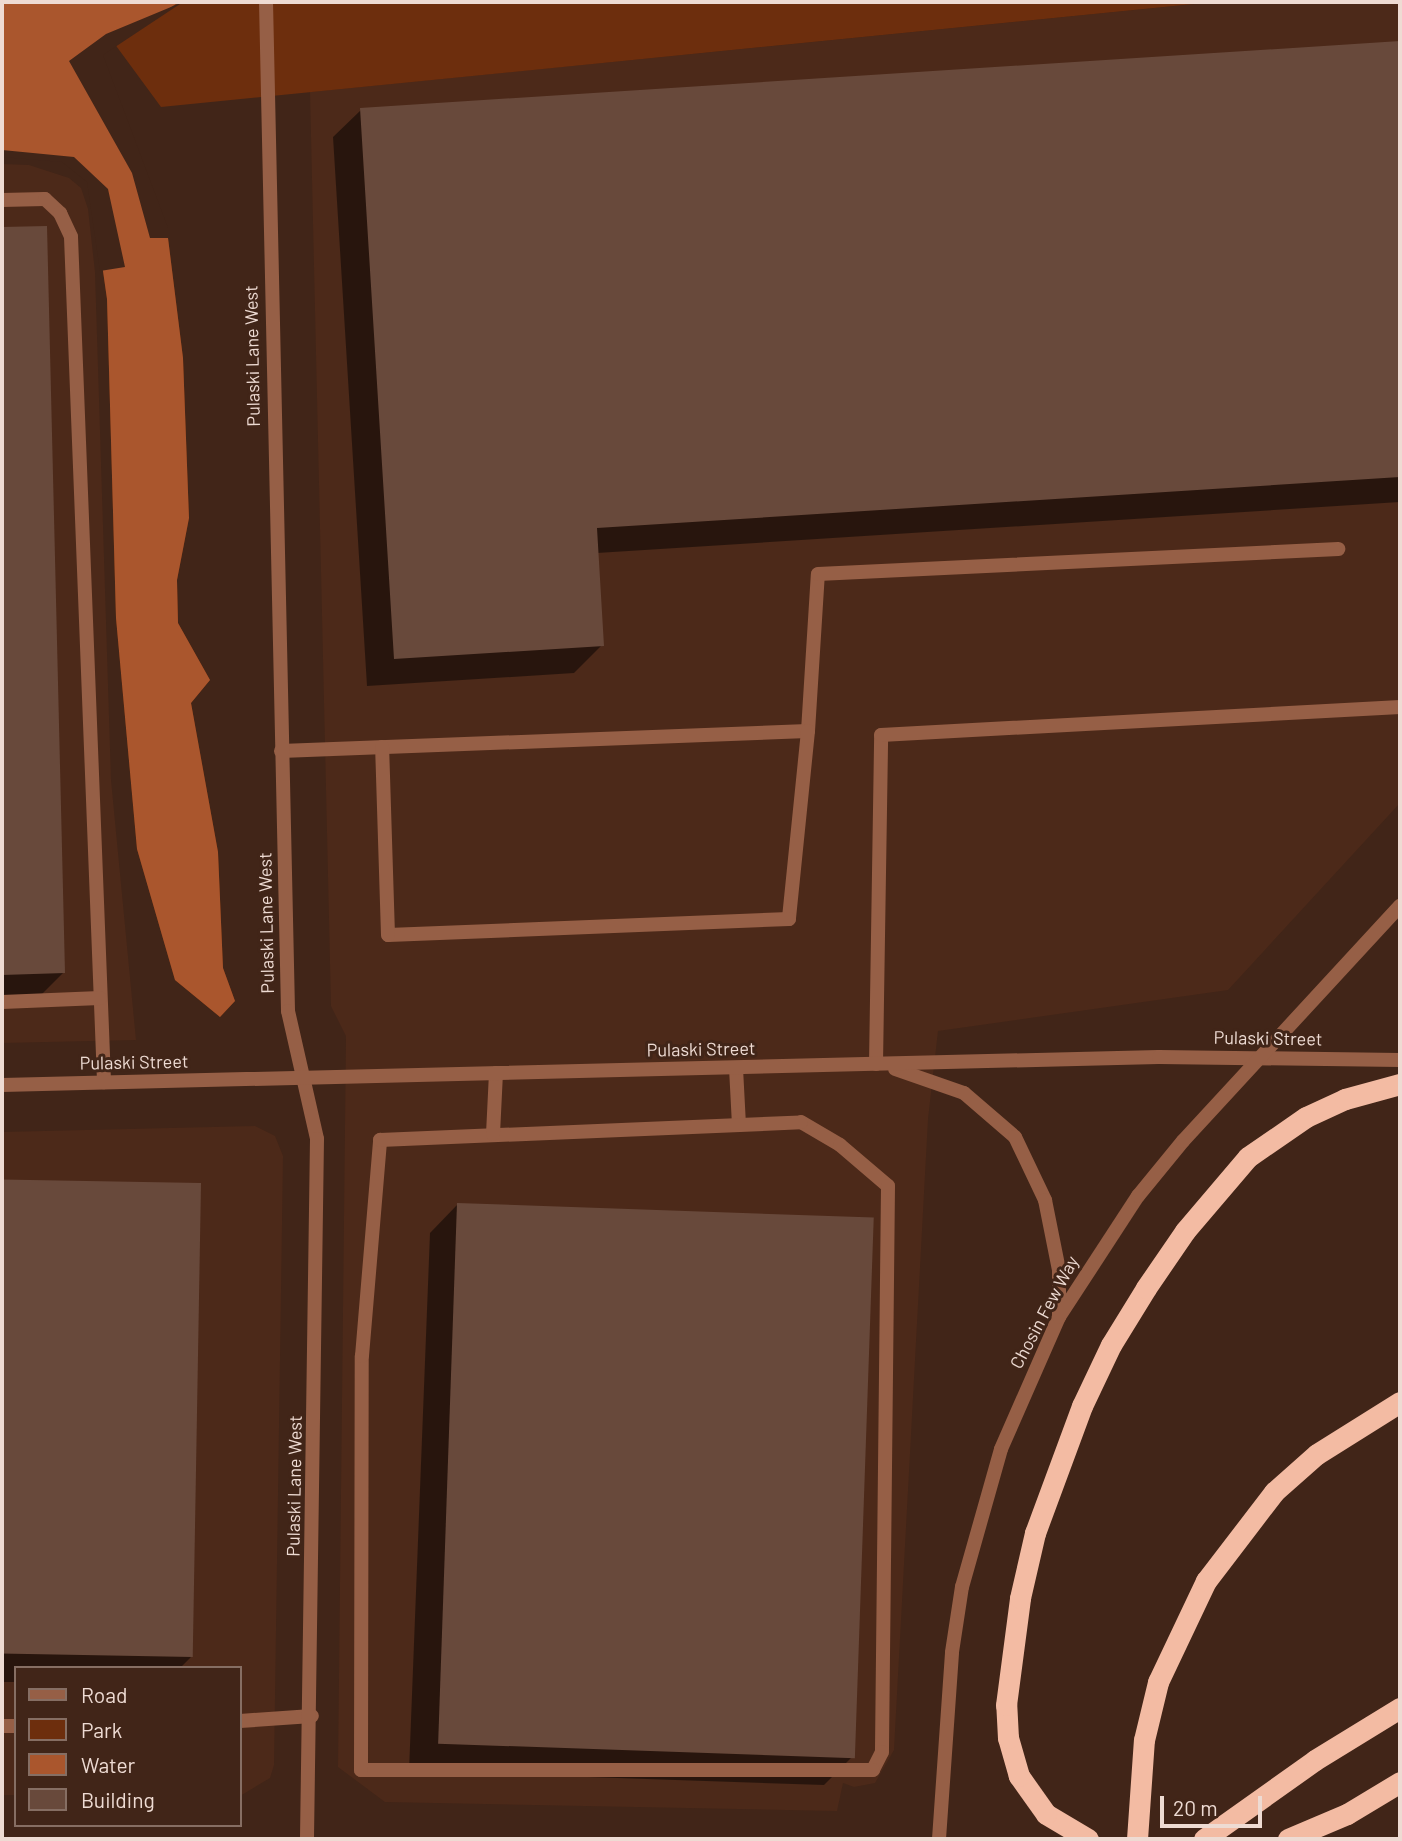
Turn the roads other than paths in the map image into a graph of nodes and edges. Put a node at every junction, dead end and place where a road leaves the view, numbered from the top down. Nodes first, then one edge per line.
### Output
1 (266, 2) edge
2 (2, 200) edge
3 (1338, 549) dead end
4 (1400, 707) edge
5 (808, 731) junction
6 (382, 747) junction
7 (281, 751) junction
8 (1400, 906) edge
9 (100, 998) junction
10 (2, 1002) edge
11 (1261, 1056) junction
12 (1400, 1060) edge
13 (876, 1065) junction
14 (736, 1068) junction
15 (496, 1073) junction
16 (304, 1077) junction
17 (104, 1082) junction
18 (1400, 1084) edge
19 (2, 1085) edge
20 (740, 1125) junction
21 (493, 1134) junction
22 (1059, 1317) junction
23 (1400, 1402) edge
24 (1400, 1708) edge
25 (312, 1716) junction
26 (242, 1721) edge
27 (1400, 1782) edge
28 (307, 1839) edge
29 (939, 1839) edge
30 (1087, 1839) edge
31 (1137, 1839) edge
32 (1204, 1839) edge
33 (1288, 1839) edge

1 - 7 street, Pulaski Lane West
2 - 9 street
3 - 5 street
4 - 13 street
5 - 6 street
5 - 6 street
6 - 7 street
7 - 16 street, Pulaski Lane West
8 - 11 street, Chosin Few Way
9 - 10 street
9 - 17 street
11 - 12 street, Pulaski Street
11 - 13 street, Pulaski Street
11 - 22 street, Chosin Few Way
13 - 14 street, Pulaski Street
13 - 22 street
14 - 15 street, Pulaski Street
14 - 20 street
15 - 16 street, Pulaski Street
15 - 21 street
16 - 17 street, Pulaski Street
16 - 25 street, Pulaski Lane West
17 - 19 street, Pulaski Street
18 - 30 highway
20 - 21 street
20 - 21 street
22 - 29 street, Chosin Few Way
23 - 31 highway
24 - 32 highway
25 - 26 street
25 - 28 street, Pulaski Lane West
27 - 33 highway

